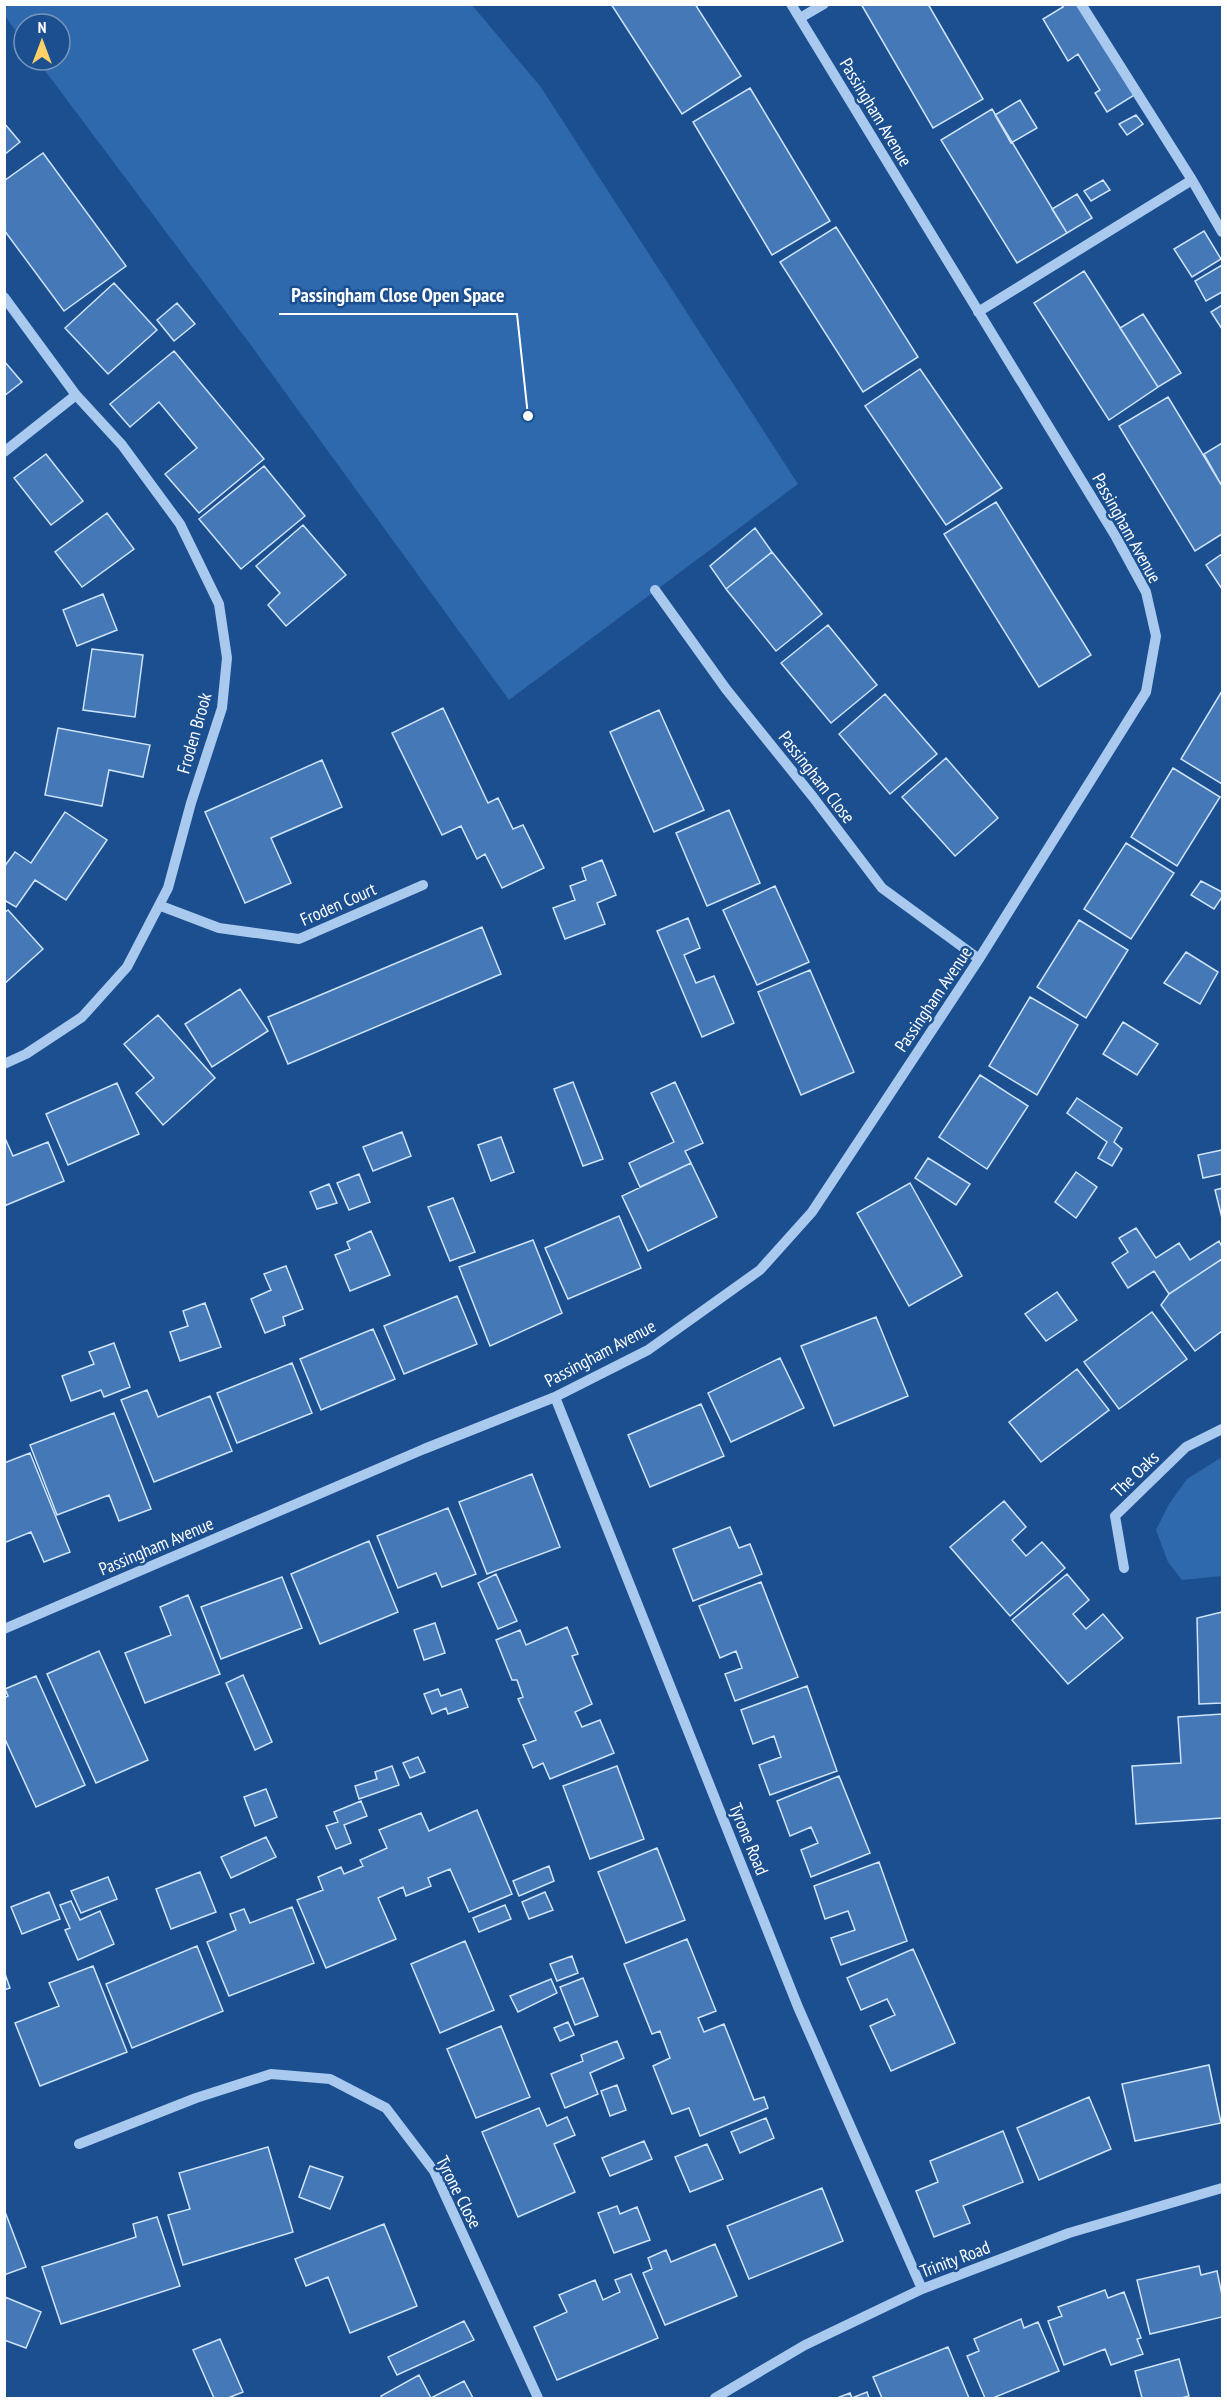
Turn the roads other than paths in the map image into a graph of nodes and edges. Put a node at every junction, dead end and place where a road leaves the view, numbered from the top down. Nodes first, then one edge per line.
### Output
1 (791, 4) edge
2 (824, 4) edge
3 (1081, 4) edge
4 (800, 18) junction
5 (1192, 180) junction
6 (1222, 232) edge
7 (4, 297) edge
8 (978, 312) junction
9 (76, 395) junction
10 (4, 452) edge
11 (655, 590) dead end
12 (423, 885) dead end
13 (161, 906) junction
14 (979, 959) junction
15 (4, 1064) edge
16 (555, 1397) junction
17 (1222, 1429) edge
18 (1124, 1568) dead end
19 (4, 1629) edge
20 (79, 2144) dead end
21 (1222, 2188) edge
22 (922, 2289) junction
23 (538, 2398) edge
24 (715, 2398) edge

1 - 4 street, Passingham Avenue
2 - 4 street
3 - 5 street
4 - 8 street, Passingham Avenue
5 - 6 street
5 - 8 street
7 - 9 street, Froden Brook
8 - 14 street, Passingham Avenue
9 - 10 street
9 - 13 street, Froden Brook
11 - 14 street, Passingham Close
12 - 13 street, Froden Court
13 - 15 street, Froden Brook
14 - 16 street, Passingham Avenue
16 - 19 street, Passingham Avenue
16 - 22 street, Tyrone Road
17 - 18 street, The Oaks
20 - 23 street, Tyrone Close
21 - 22 street, Trinity Road
22 - 24 street, Trinity Road

